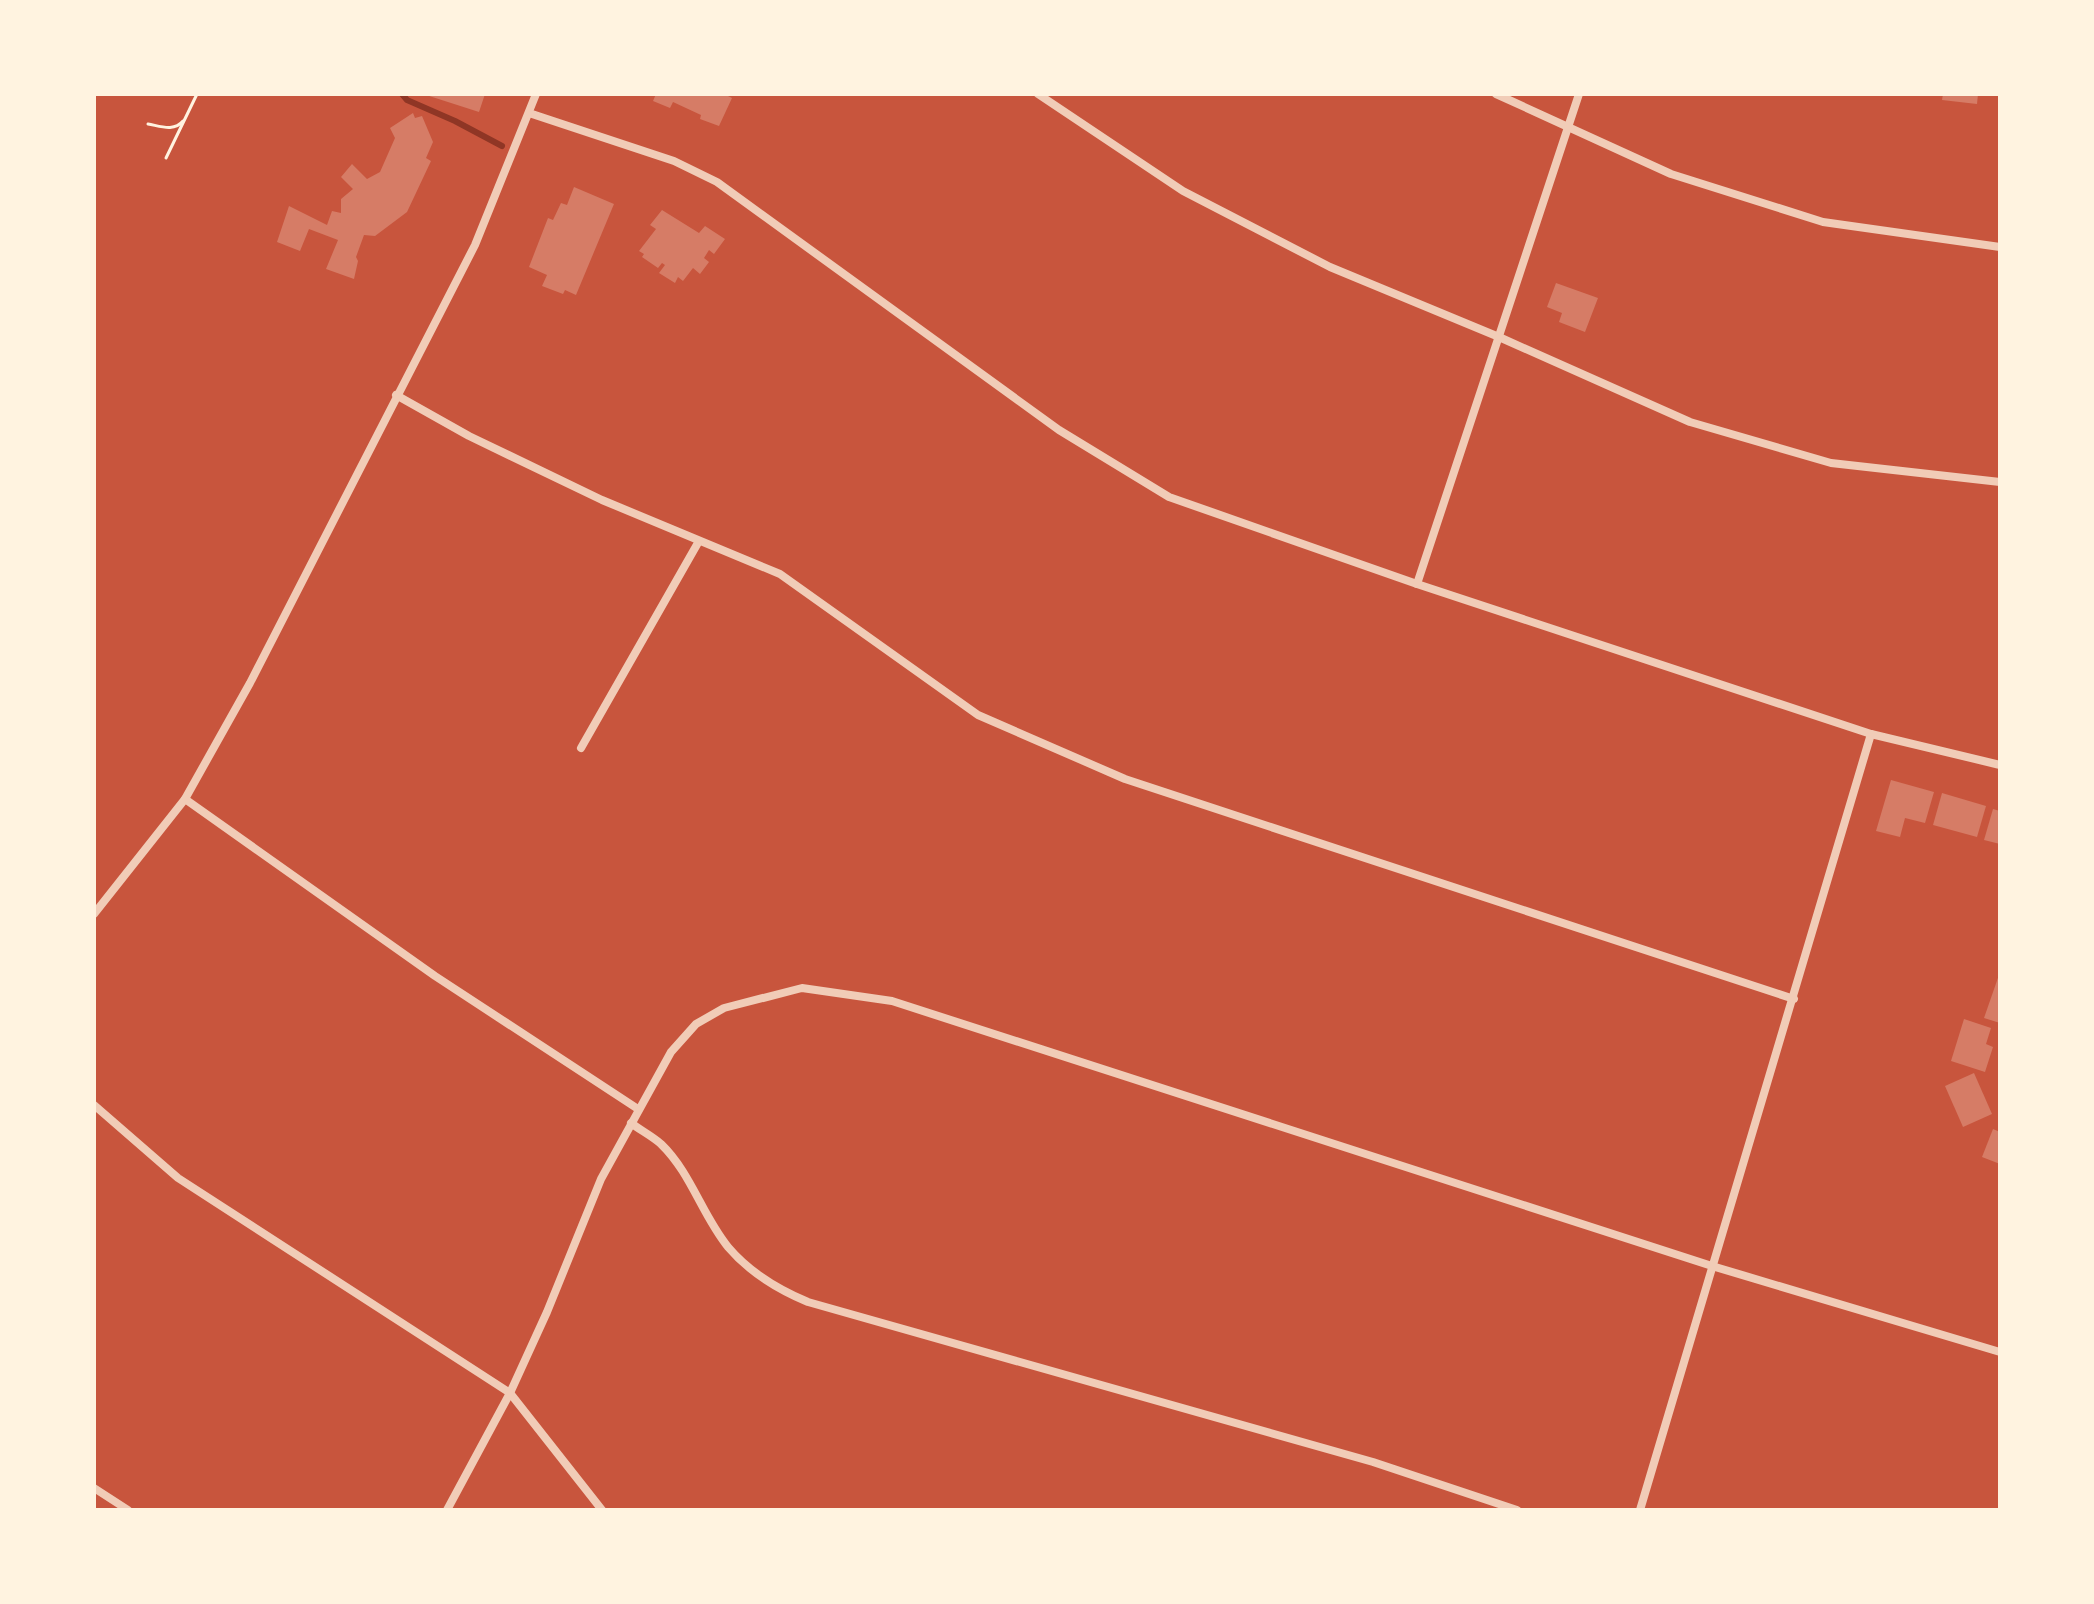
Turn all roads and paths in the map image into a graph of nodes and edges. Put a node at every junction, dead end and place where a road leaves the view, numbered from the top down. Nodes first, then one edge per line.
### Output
1 (197, 94) edge
2 (536, 94) edge
3 (1038, 94) edge
4 (1496, 94) edge
5 (1579, 94) edge
6 (529, 113) junction
7 (185, 118) junction
8 (148, 124) dead end
9 (1568, 128) junction
10 (166, 158) dead end
11 (2000, 247) edge
12 (1499, 337) junction
13 (396, 395) junction
14 (2000, 482) edge
15 (699, 541) junction
16 (1417, 584) junction
17 (1871, 734) junction
18 (581, 748) dead end
19 (2000, 765) edge
20 (185, 799) junction
21 (94, 914) edge
22 (1794, 999) junction
23 (94, 1105) edge
24 (638, 1109) junction
25 (631, 1123) junction
26 (1712, 1266) junction
27 (2000, 1352) edge
28 (510, 1393) junction
29 (94, 1488) edge
30 (128, 1510) edge
31 (447, 1510) edge
32 (602, 1510) edge
33 (1517, 1510) edge
34 (1640, 1510) edge

1 - 7 path
2 - 6 street
3 - 12 street
4 - 9 street
5 - 9 street
6 - 13 street
6 - 16 street
7 - 8 path
7 - 10 path
9 - 11 street
9 - 12 street
12 - 14 street
12 - 16 street
13 - 15 street
13 - 20 street
15 - 18 street
15 - 22 street
16 - 17 street
17 - 19 street
17 - 22 street
20 - 21 street
20 - 24 street
22 - 26 street
23 - 28 street
24 - 25 street
24 - 26 street
25 - 28 street
25 - 33 street
26 - 27 street
26 - 34 street
28 - 31 street
28 - 32 street
29 - 30 street

